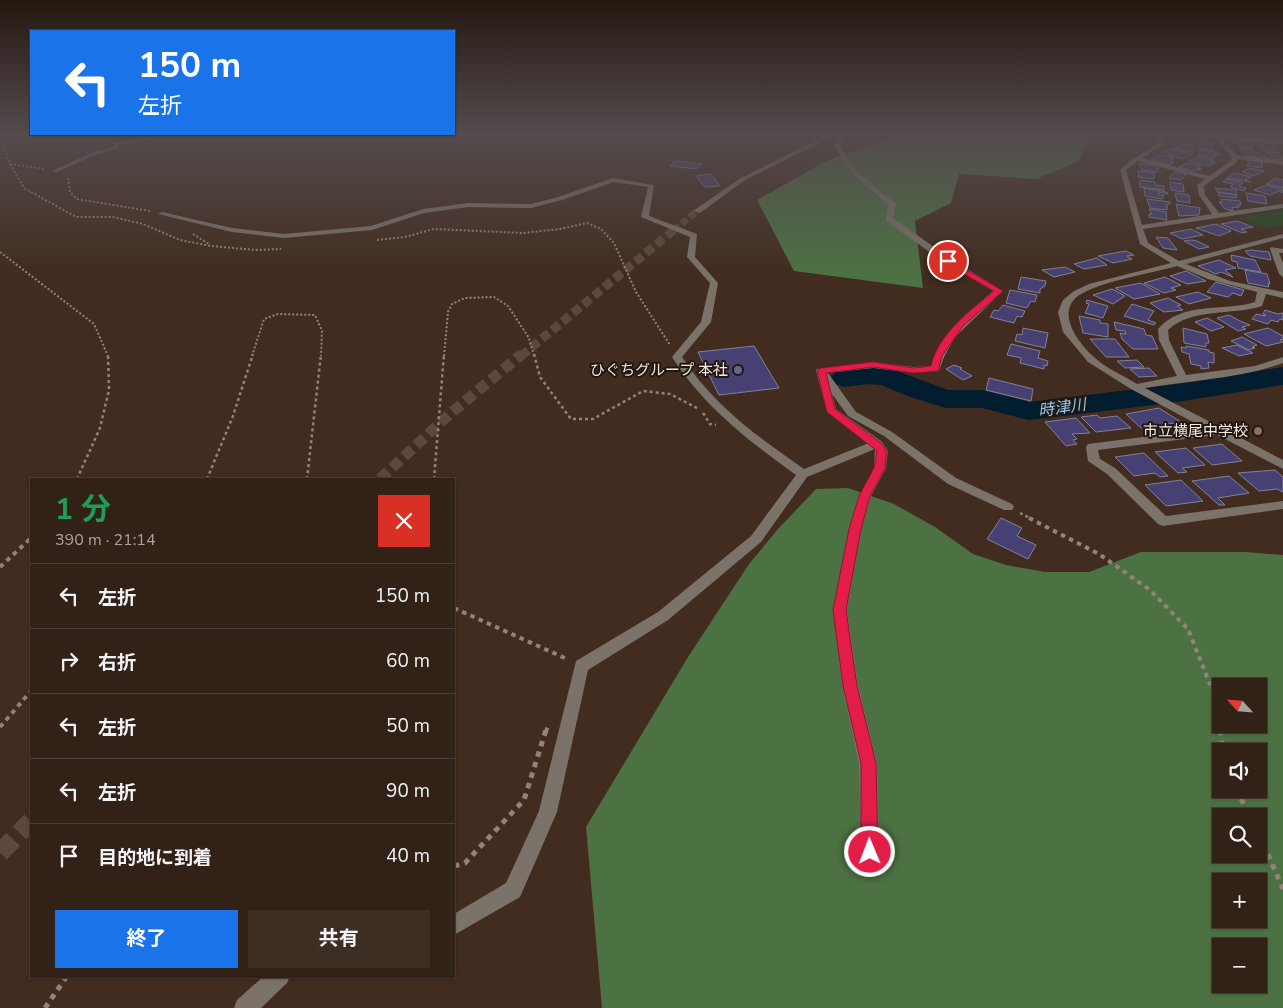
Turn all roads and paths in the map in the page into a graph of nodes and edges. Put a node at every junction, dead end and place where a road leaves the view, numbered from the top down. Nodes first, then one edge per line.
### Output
1 (69, 180) edge
2 (613, 180) edge
3 (613, 180) edge
4 (742, 180) edge
5 (864, 180) edge
6 (1126, 180) edge
7 (1206, 180) edge
8 (1283, 206) edge
9 (698, 211) tunnel mouth
10 (162, 214) joint
11 (1218, 217) junction
12 (1141, 228) junction
13 (1283, 236) edge
14 (1283, 251) edge
15 (0, 252) edge
16 (1174, 262) junction
17 (1283, 274) edge
18 (1262, 291) junction
19 (1283, 295) edge
20 (1283, 360) edge
21 (821, 371) junction
22 (1183, 378) junction
23 (1135, 387) junction
24 (1220, 431) junction
25 (747, 434) junction
26 (877, 444) junction
27 (1283, 465) edge
28 (803, 474) junction
29 (77, 478) edge
30 (207, 478) edge
31 (307, 478) edge
32 (434, 478) edge
33 (1283, 505) edge
34 (1008, 508) joint
35 (30, 539) edge
36 (0, 567) edge
37 (455, 608) edge
38 (581, 666) junction
39 (30, 692) edge
40 (574, 700) junction
41 (0, 727) edge
42 (1222, 743) edge
43 (870, 852) dead end
44 (1267, 853) edge
45 (455, 866) edge
46 (1283, 890) edge
47 (455, 925) edge
48 (66, 978) edge
49 (278, 978) edge
50 (45, 1008) edge
51 (245, 1008) edge

1 - 10 path
2 - 25 street
3 - 10 street
4 - 9 street
5 - 21 street
6 - 12 street
7 - 11 street
8 - 11 street
11 - 12 street
12 - 16 street
13 - 16 street
14 - 17 street
15 - 29 path
16 - 18 street
16 - 23 street
18 - 19 street
18 - 22 street
20 - 22 street
21 - 26 street
21 - 34 street
22 - 23 street
23 - 24 street
24 - 27 street
24 - 33 street
25 - 28 street
25 - 32 path
26 - 28 street
26 - 43 street
28 - 38 street
30 - 31 path
34 - 42 path
35 - 36 path
37 - 38 path
38 - 40 street
39 - 41 path
40 - 45 path
40 - 47 street
44 - 46 path
48 - 50 path
49 - 51 street

